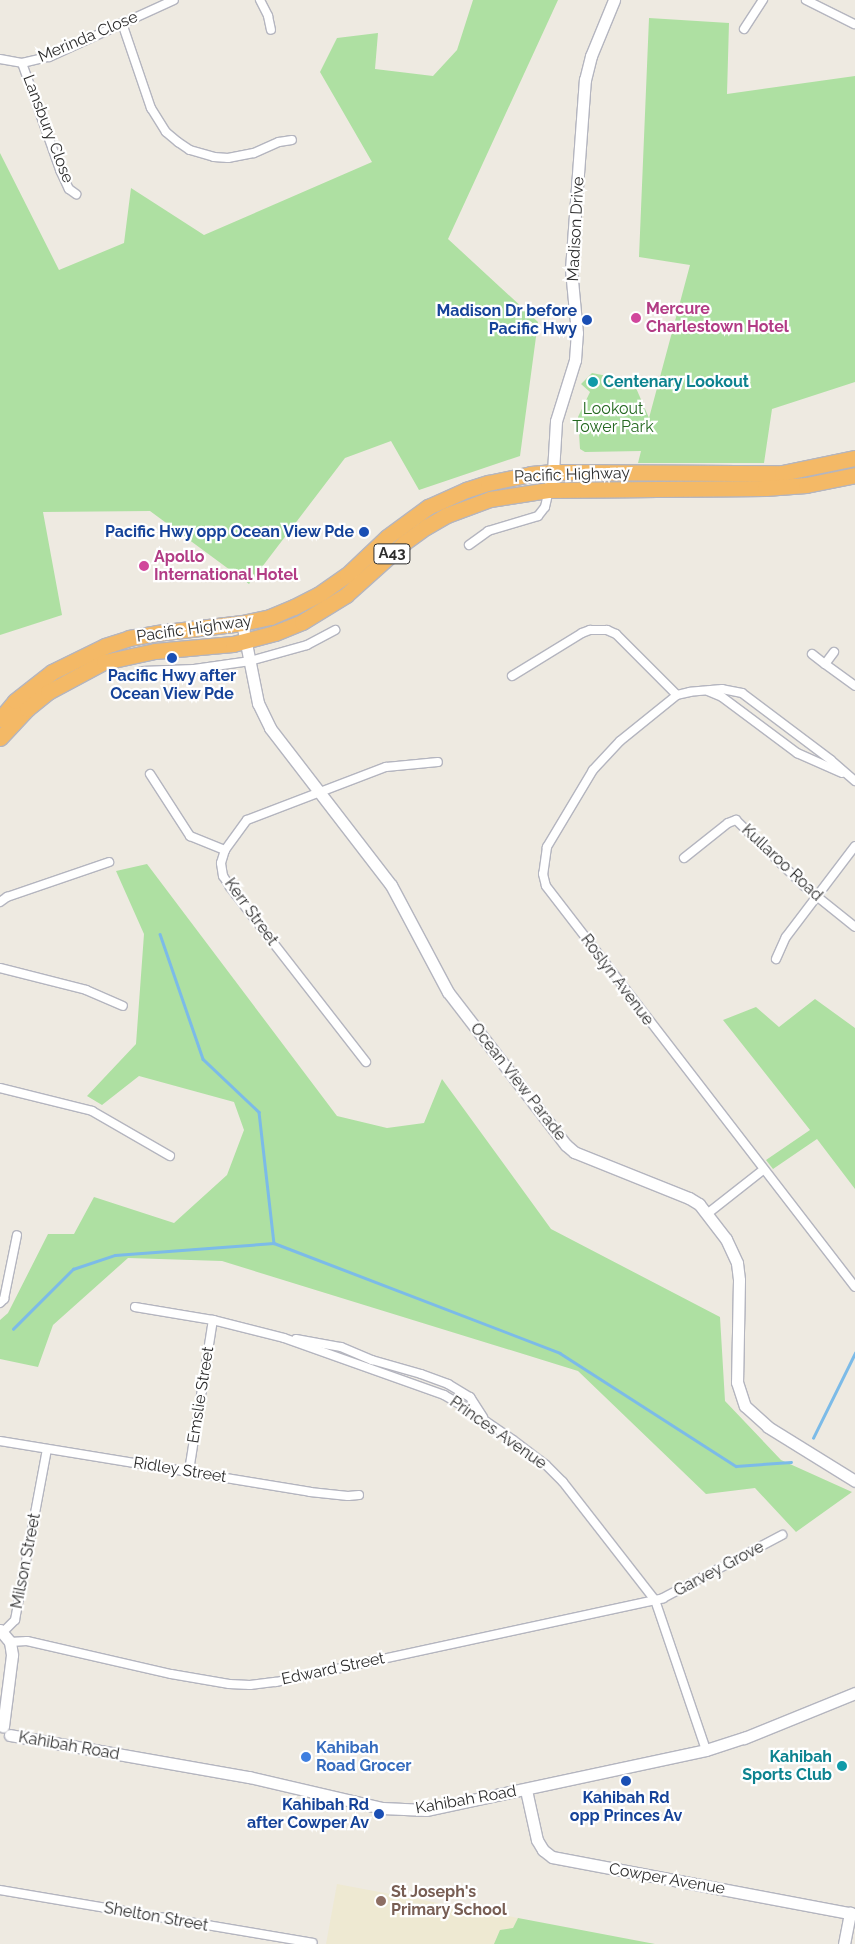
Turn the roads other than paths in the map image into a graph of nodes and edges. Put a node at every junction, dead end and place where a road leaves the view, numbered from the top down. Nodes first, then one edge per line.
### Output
1 (174, 0) edge
2 (260, 0) edge
3 (614, 0) edge
4 (762, 0) edge
5 (806, 0) edge
6 (122, 23) junction
7 (854, 24) edge
8 (744, 29) dead end
9 (271, 30) dead end
10 (0, 59) edge
11 (22, 63) junction
12 (292, 140) dead end
13 (76, 194) dead end
14 (855, 458) edge
15 (553, 472) junction
16 (855, 474) edge
17 (549, 490) junction
18 (469, 545) dead end
19 (242, 623) junction
20 (335, 630) dead end
21 (246, 641) junction
22 (834, 652) dead end
23 (812, 654) dead end
24 (250, 661) junction
25 (825, 664) junction
26 (142, 671) dead end
27 (512, 676) dead end
28 (855, 686) edge
29 (705, 690) junction
30 (677, 695) junction
31 (0, 719) edge
32 (0, 738) edge
33 (438, 762) dead end
34 (150, 774) dead end
35 (846, 775) junction
36 (855, 781) edge
37 (319, 792) junction
38 (855, 846) edge
39 (225, 850) junction
40 (684, 858) dead end
41 (109, 862) dead end
42 (816, 896) junction
43 (0, 902) edge
44 (855, 926) edge
45 (776, 959) dead end
46 (0, 968) edge
47 (123, 1006) dead end
48 (366, 1062) dead end
49 (0, 1088) edge
50 (170, 1156) dead end
51 (763, 1170) junction
52 (707, 1214) junction
53 (17, 1235) dead end
54 (855, 1287) edge
55 (0, 1303) edge
56 (135, 1307) dead end
57 (213, 1320) junction
58 (284, 1338) junction
59 (485, 1420) junction
60 (0, 1441) edge
61 (47, 1449) junction
62 (189, 1471) junction
63 (854, 1479) edge
64 (359, 1494) dead end
65 (782, 1535) dead end
66 (654, 1600) junction
67 (4, 1635) edge
68 (855, 1693) edge
69 (2, 1734) edge
70 (706, 1750) junction
71 (526, 1790) junction
72 (0, 1890) edge
73 (853, 1913) edge
74 (280, 1941) edge
75 (312, 1943) edge
76 (844, 1944) edge

1 - 6 street, Merinda Close
2 - 9 street
3 - 15 street, Madison Drive
4 - 8 street
5 - 7 street
6 - 11 street, Merinda Close
6 - 12 street
10 - 11 street, Merinda Close
11 - 13 street, Lansbury Close
14 - 15 highway, Pacific Highway / A43
15 - 17 street, Madison Drive
15 - 19 highway, Pacific Highway / A43
16 - 17 highway, Pacific Highway / A43
17 - 18 street
17 - 21 highway, Pacific Highway / A43
19 - 21 street, Ocean View Parade
19 - 31 highway, Pacific Highway / A43
20 - 24 street
21 - 24 street, Ocean View Parade
21 - 32 highway, Pacific Highway / A43
22 - 25 street
23 - 25 street
24 - 26 street
24 - 37 street, Ocean View Parade
25 - 28 street
27 - 30 street
29 - 30 street, Roslyn Avenue
29 - 35 street, Roslyn Avenue
29 - 35 street, Roslyn Avenue
30 - 51 street, Roslyn Avenue
33 - 37 street
34 - 39 street
35 - 36 street, Roslyn Avenue
37 - 39 street
37 - 52 street, Ocean View Parade
38 - 42 street
39 - 48 street, Kerr Street
40 - 42 street, Kullaroo Road
41 - 43 street
42 - 44 street, Kullaroo Road
42 - 45 street
46 - 47 street
49 - 50 street
51 - 52 street
51 - 54 street, Roslyn Avenue
52 - 63 street, Ocean View Parade
53 - 55 street
56 - 57 street, Princes Avenue
57 - 58 street, Princes Avenue
57 - 62 street, Emslie Street
58 - 59 street, Princes Avenue
58 - 59 street
59 - 66 street, Princes Avenue
60 - 61 street, Ridley Street
61 - 62 street, Ridley Street
61 - 67 street, Milson Street
62 - 64 street, Ridley Street
65 - 66 street, Garvey Grove
66 - 67 street, Edward Street
66 - 70 street, Princes Avenue
67 - 69 street
68 - 70 street, Kahibah Road
69 - 71 street, Kahibah Road
70 - 71 street, Kahibah Road
71 - 73 street, Cowper Avenue
72 - 74 street, Shelton Street
73 - 76 street
74 - 75 street, Shelton Street

